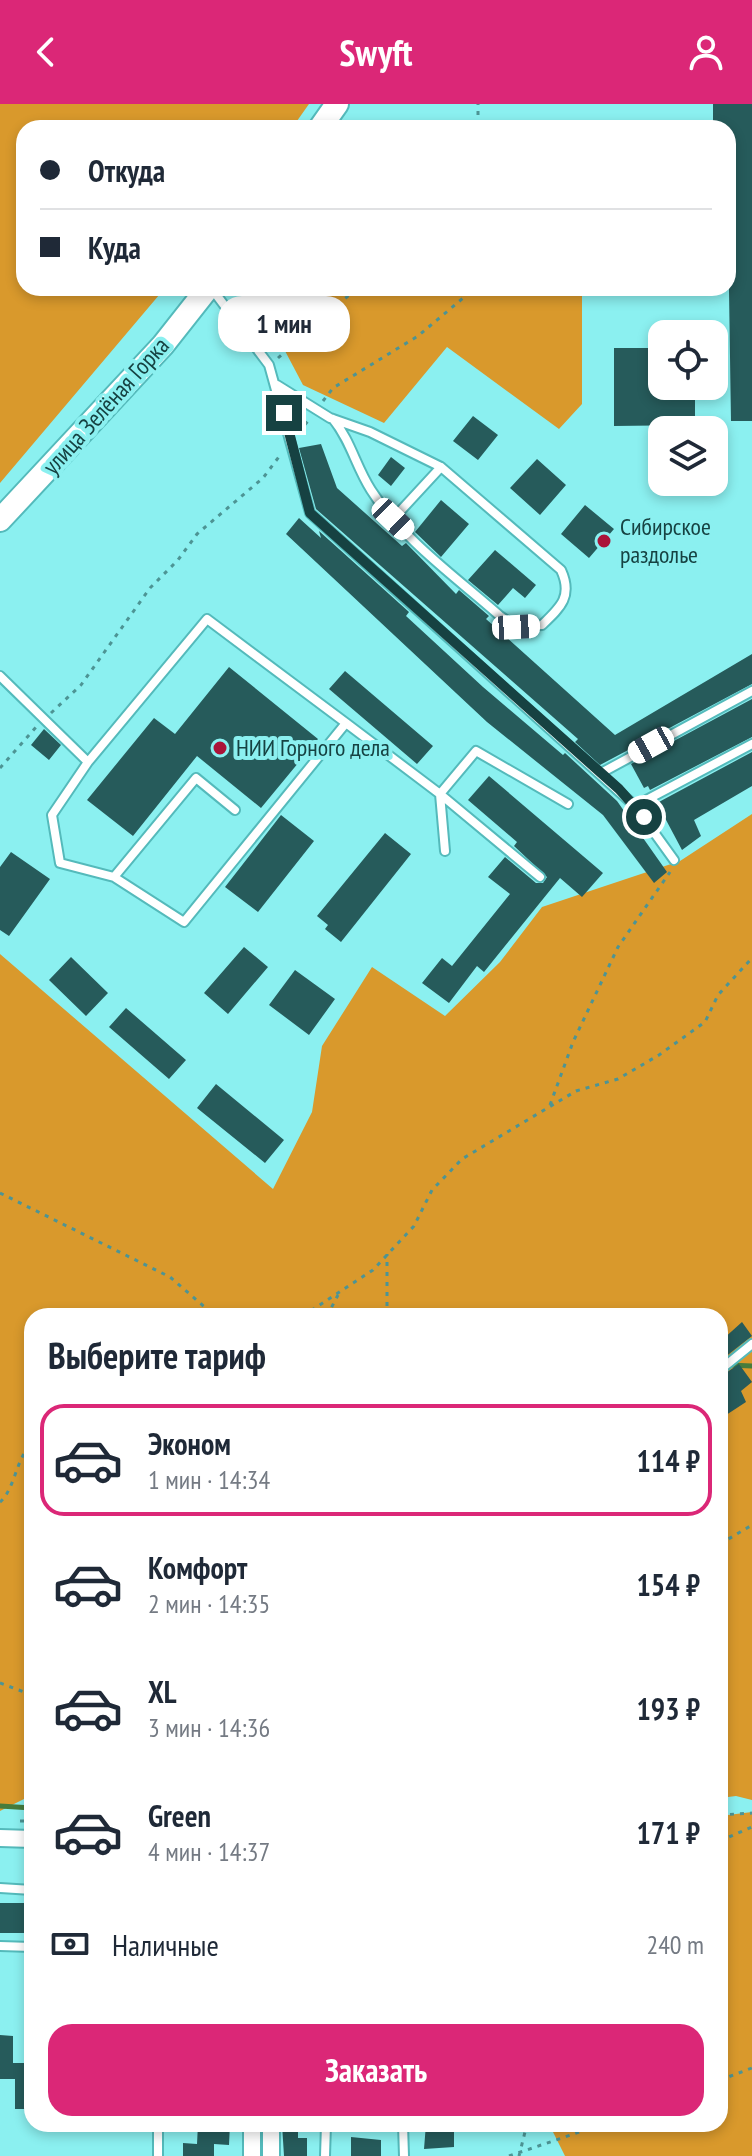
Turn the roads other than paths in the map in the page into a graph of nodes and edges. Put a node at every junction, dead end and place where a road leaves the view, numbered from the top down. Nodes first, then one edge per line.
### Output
1 (202, 296) edge
2 (215, 296) edge
3 (277, 384) junction
4 (333, 419) junction
5 (441, 467) junction
6 (393, 519) junction
7 (0, 520) edge
8 (0, 676) edge
9 (752, 691) edge
10 (346, 723) junction
11 (752, 744) edge
12 (88, 762) junction
13 (601, 773) junction
14 (440, 794) junction
15 (568, 804) dead end
16 (635, 806) junction
17 (235, 810) dead end
18 (445, 851) dead end
19 (674, 860) road end
20 (114, 877) junction
21 (540, 877) dead end
22 (752, 1344) edge
23 (728, 1364) edge
24 (0, 1838) edge
25 (24, 1839) edge
26 (0, 1888) edge
27 (24, 1890) edge
28 (0, 1946) edge
29 (24, 1947) edge
30 (158, 2132) edge
31 (252, 2132) edge
32 (271, 2132) edge
33 (326, 2132) edge
34 (403, 2132) edge
35 (158, 2156) edge
36 (252, 2156) edge
37 (271, 2156) edge
38 (325, 2156) edge
39 (404, 2156) edge

1 - 7 street, улица Зелёная Горка
2 - 3 lane
3 - 4 lane
3 - 13 lane
4 - 5 lane
4 - 6 lane
5 - 6 lane
5 - 6 lane
8 - 12 lane
9 - 13 lane
10 - 12 lane
10 - 14 lane
10 - 20 lane
11 - 16 lane
12 - 20 lane
13 - 16 lane
14 - 15 lane
14 - 18 lane
14 - 21 lane
16 - 19 lane
17 - 20 lane
22 - 23 lane
24 - 25 street
26 - 27 lane
28 - 29 lane
30 - 35 lane
31 - 36 street
32 - 37 street
33 - 38 lane
34 - 39 lane

